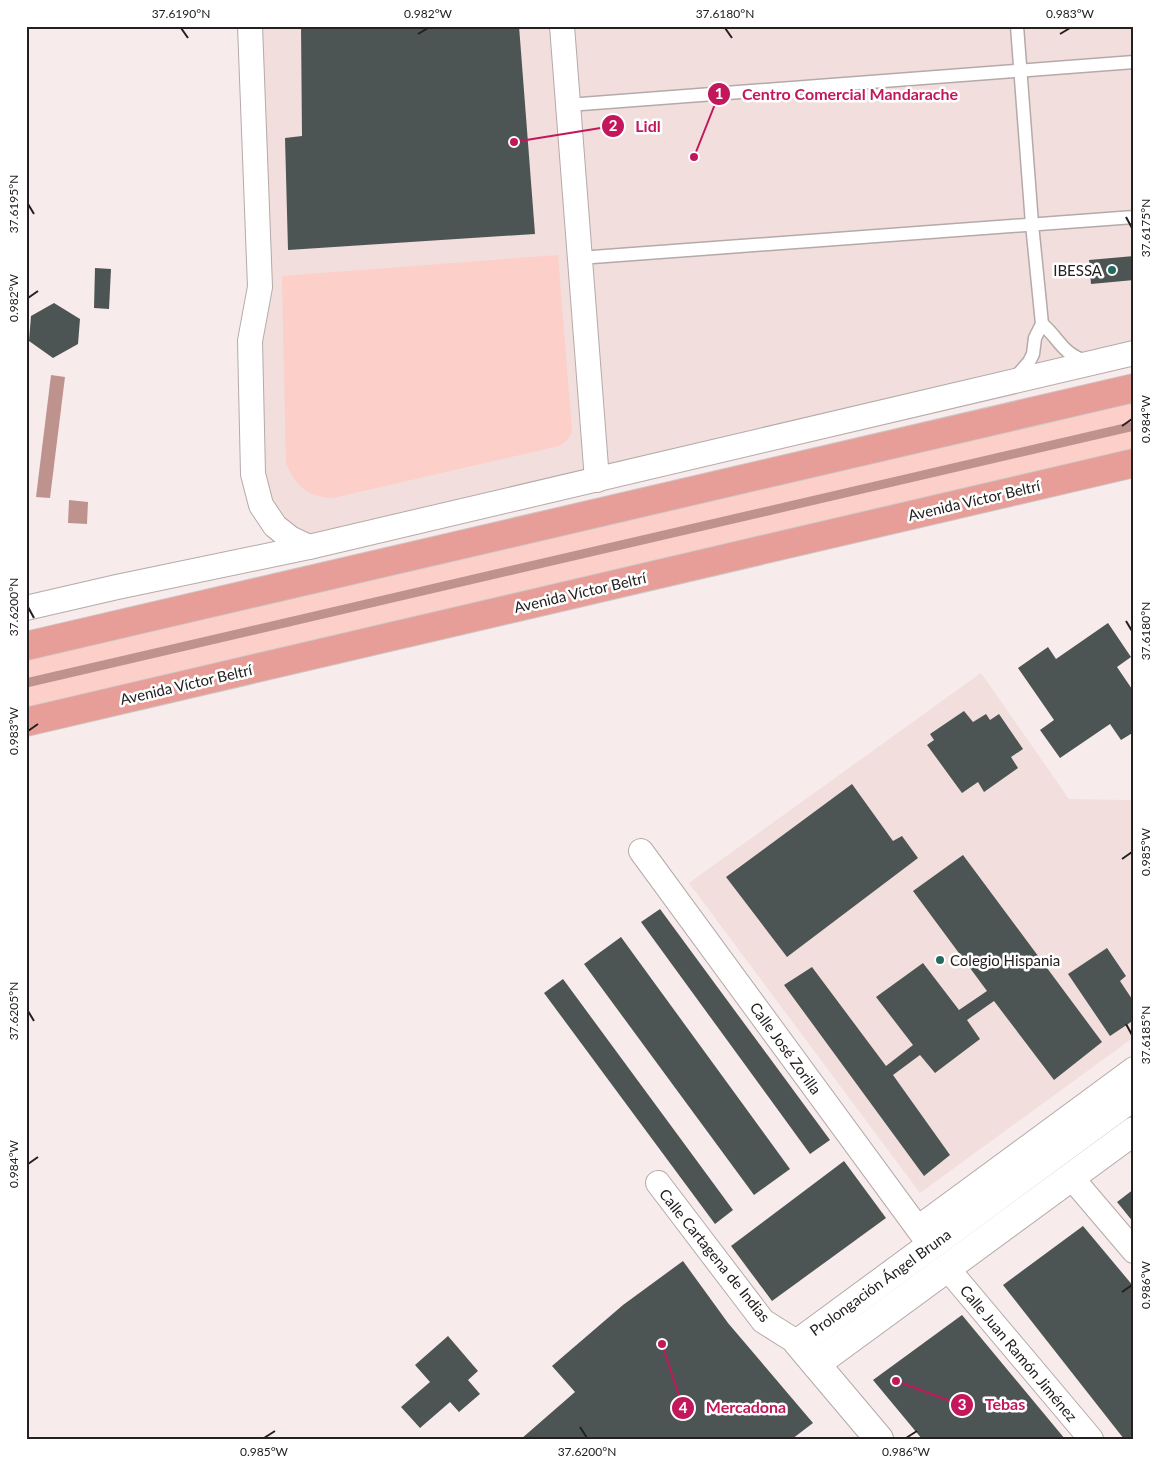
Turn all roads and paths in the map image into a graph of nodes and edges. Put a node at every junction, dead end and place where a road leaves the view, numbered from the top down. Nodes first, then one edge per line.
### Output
1 (250, 26) edge
2 (562, 26) edge
3 (1017, 26) edge
4 (1134, 62) edge
5 (1020, 71) junction
6 (568, 105) junction
7 (1134, 217) edge
8 (1032, 224) junction
9 (579, 258) junction
10 (1042, 324) junction
11 (1134, 353) edge
12 (1094, 362) junction
13 (1009, 382) junction
14 (1134, 388) edge
15 (1134, 463) edge
16 (597, 480) junction
17 (309, 547) junction
18 (26, 608) edge
19 (26, 646) edge
20 (26, 722) edge
21 (641, 851) dead end
22 (1134, 1069) edge
23 (1134, 1096) edge
24 (1134, 1131) edge
25 (1071, 1177) junction
26 (658, 1183) dead end
27 (924, 1237) junction
28 (1134, 1251) edge
29 (947, 1268) junction
30 (798, 1343) junction
31 (816, 1364) junction
32 (879, 1439) edge
33 (1091, 1439) edge

1 - 17 street
2 - 6 street
3 - 5 lane
4 - 5 lane
5 - 6 lane
5 - 8 lane
6 - 9 street
7 - 8 lane
8 - 9 lane
8 - 10 lane
9 - 16 street
10 - 12 lane
10 - 13 lane
11 - 12 street
12 - 13 street
13 - 16 street
14 - 19 main road
15 - 20 main road, Avenida Víctor Beltrí
16 - 17 street
17 - 18 street
21 - 27 street, Calle José Zorilla
22 - 27 street, Prolongación Ángel Bruna
23 - 27 street, Prolongación Ángel Bruna
24 - 25 street, Prolongación Ángel Bruna
25 - 28 street
25 - 29 street, Prolongación Ángel Bruna
26 - 30 street, Calle Cartagena de Indias
27 - 30 street, Prolongación Ángel Bruna
29 - 31 street, Prolongación Ángel Bruna
29 - 33 street, Calle Juan Ramón Jiménez
30 - 31 street, Prolongación Ángel Bruna
31 - 32 street

